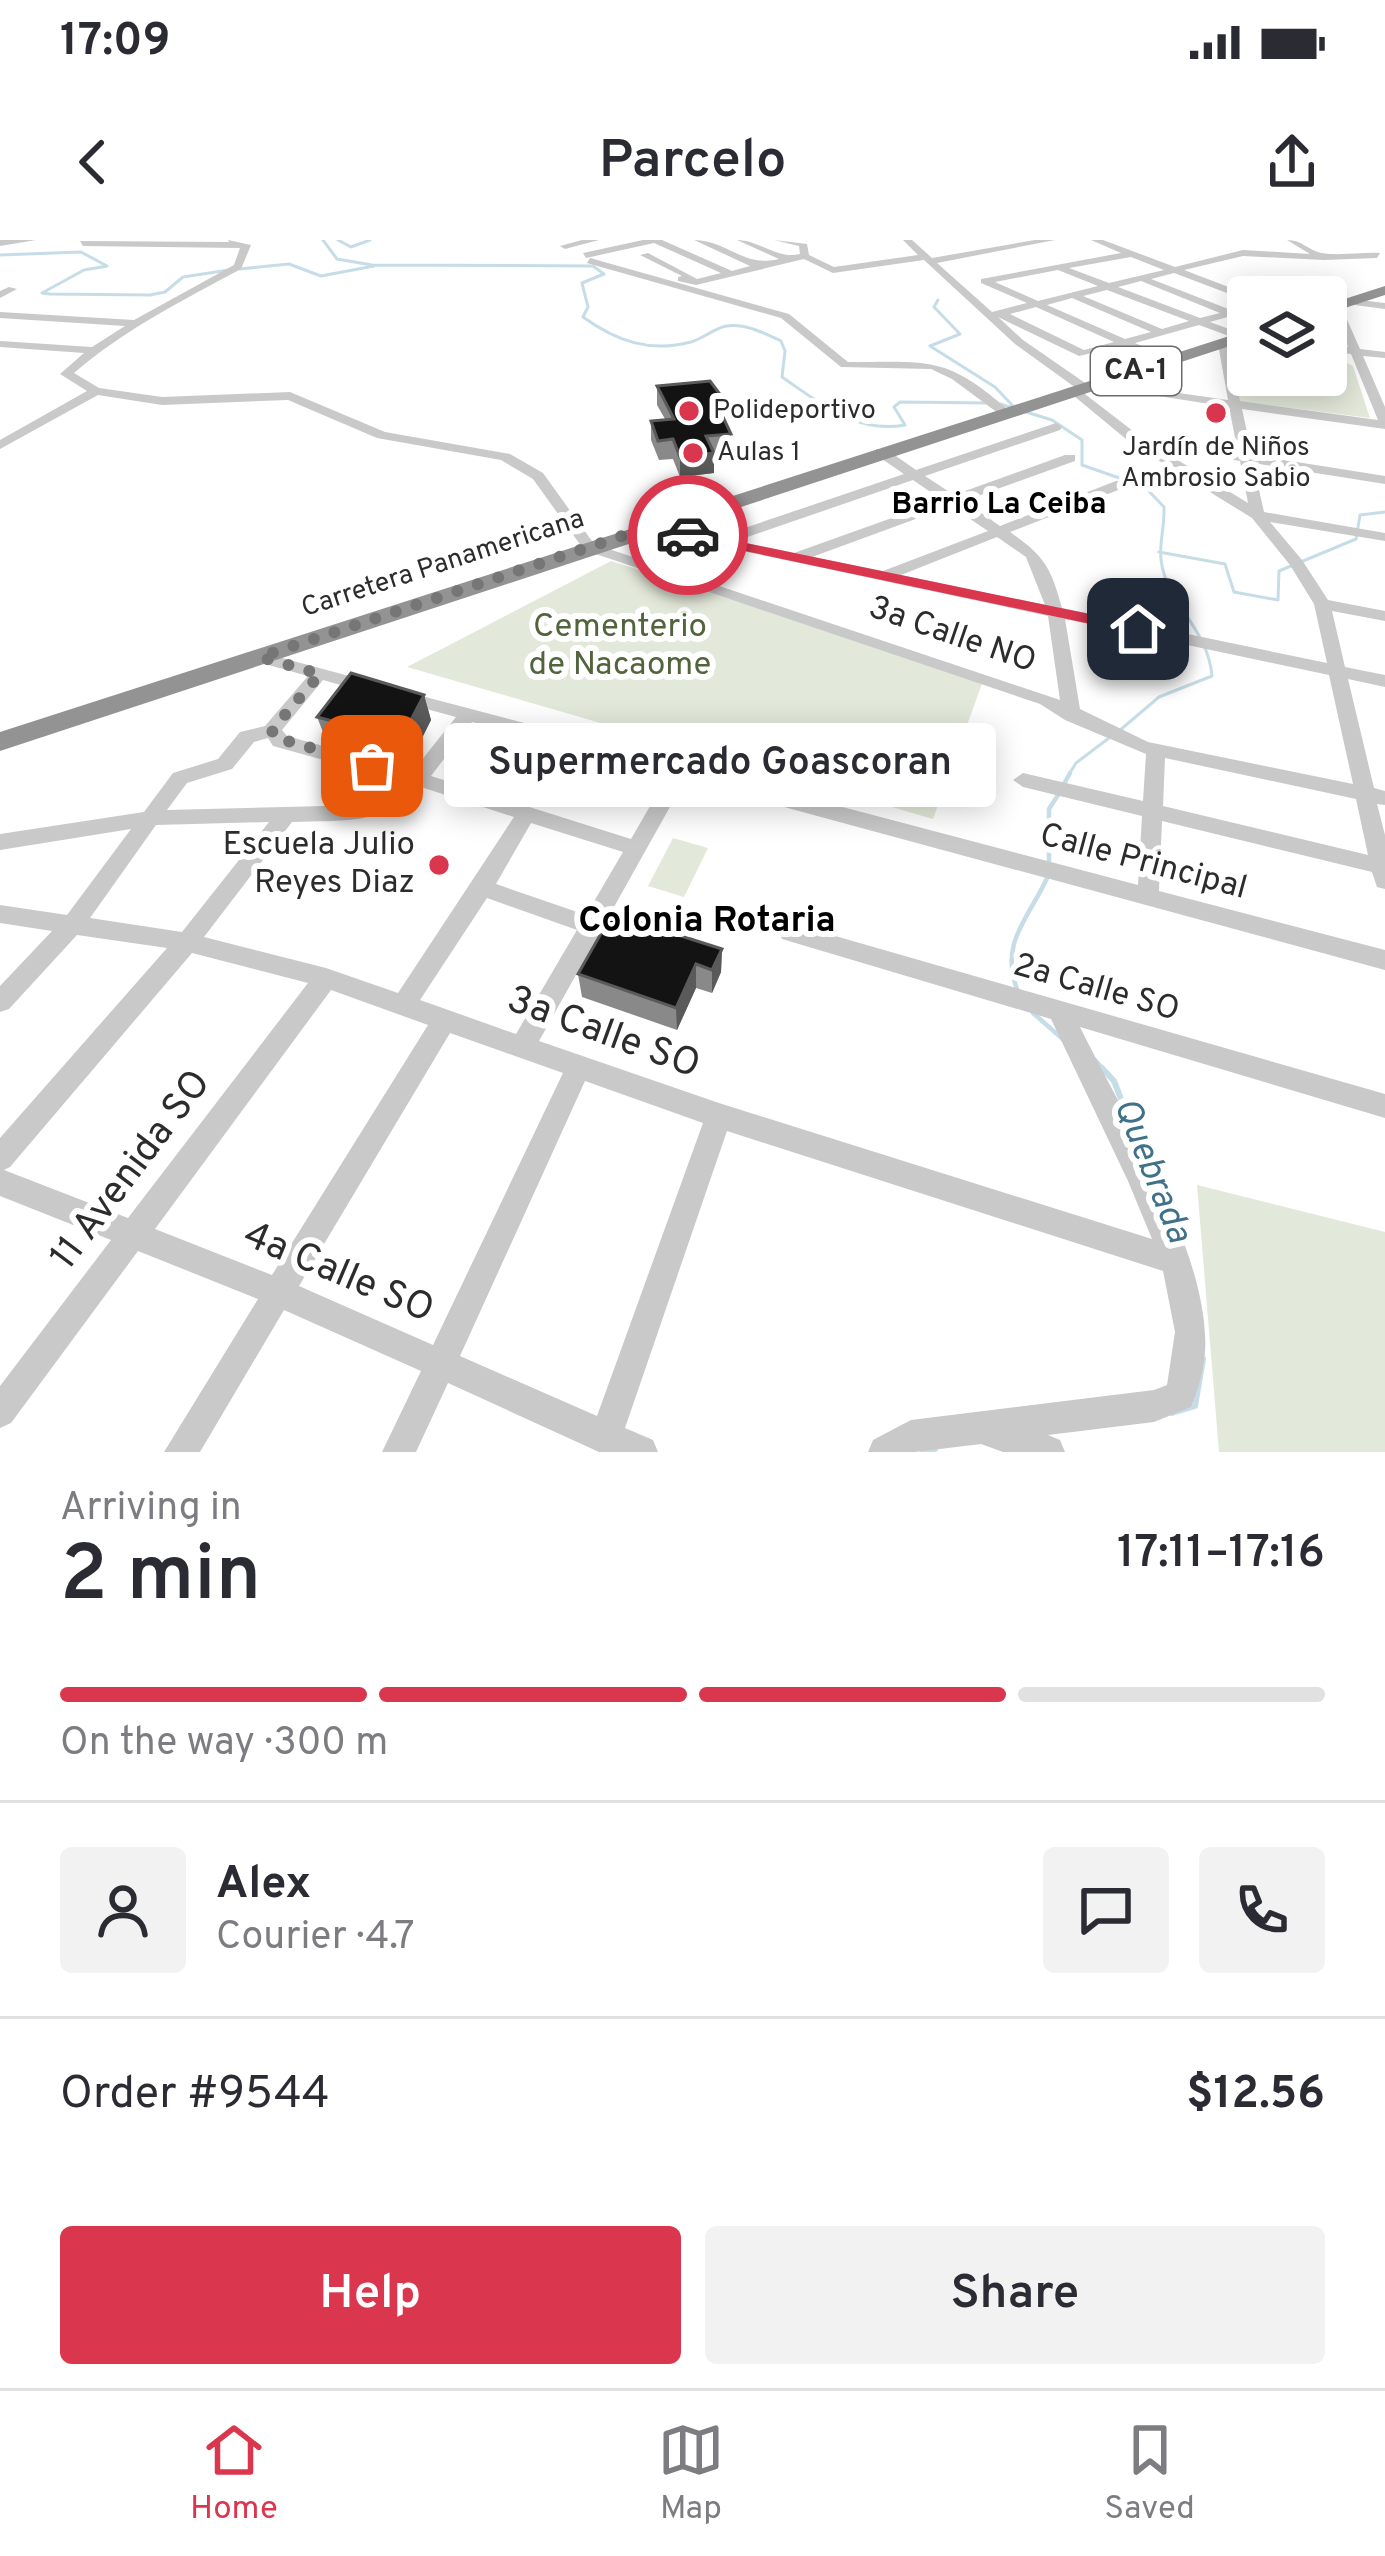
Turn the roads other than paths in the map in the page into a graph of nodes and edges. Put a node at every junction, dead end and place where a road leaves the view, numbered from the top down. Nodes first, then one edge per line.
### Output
1 (32, 240) edge
2 (232, 240) edge
3 (595, 240) edge
4 (655, 240) edge
5 (698, 240) edge
6 (741, 240) edge
7 (778, 240) edge
8 (907, 240) edge
9 (974, 240) edge
10 (1054, 240) edge
11 (1096, 240) edge
12 (1243, 240) edge
13 (1292, 240) edge
14 (1350, 240) edge
15 (173, 242) edge
16 (1022, 242) edge
17 (0, 243) edge
18 (83, 243) dead end
19 (248, 243) edge
20 (566, 246) dead end
21 (950, 247) dead end
22 (674, 248) junction
23 (996, 249) junction
24 (1308, 250) junction
25 (1042, 251) dead end
26 (1131, 254) junction
27 (645, 255) junction
28 (965, 255) junction
29 (805, 256) junction
30 (1012, 256) dead end
31 (1324, 256) junction
32 (1381, 257) edge
33 (927, 259) junction
34 (788, 260) junction
35 (1099, 260) junction
36 (980, 262) dead end
37 (1059, 263) junction
38 (758, 266) junction
39 (995, 269) dead end
40 (1175, 271) junction
41 (729, 274) junction
42 (1010, 277) junction
43 (1143, 279) junction
44 (985, 281) junction
45 (697, 285) junction
46 (958, 286) junction
47 (1109, 287) junction
48 (1058, 289) dead end
49 (1227, 290) edge
50 (1385, 290) edge
51 (1074, 296) junction
52 (1347, 303) edge
53 (1038, 304) junction
54 (1385, 305) edge
55 (1347, 306) edge
56 (1227, 312) edge
57 (1227, 314) edge
58 (995, 315) junction
59 (0, 319) edge
60 (134, 323) junction
61 (1195, 323) junction
62 (1347, 330) edge
63 (1161, 332) junction
64 (1227, 335) edge
65 (1123, 343) junction
66 (1227, 343) edge
67 (0, 344) edge
68 (94, 350) junction
69 (1347, 350) edge
70 (1355, 351) junction
71 (1385, 355) edge
72 (1166, 362) junction
73 (1084, 388) junction
74 (1378, 388) edge
75 (96, 391) junction
76 (1235, 396) edge
77 (1234, 404) junction
78 (1015, 410) junction
79 (1385, 424) edge
80 (1056, 427) dead end
81 (1137, 441) junction
82 (0, 446) edge
83 (880, 452) junction
84 (1070, 458) dead end
85 (1245, 458) junction
86 (911, 475) junction
87 (1385, 480) edge
88 (1121, 484) dead end
89 (950, 501) junction
90 (1257, 515) junction
91 (649, 527) junction
92 (998, 532) junction
93 (1379, 536) edge
94 (719, 541) junction
95 (589, 547) junction
96 (796, 557) junction
97 (887, 575) junction
98 (1322, 604) junction
99 (1054, 612) junction
100 (1385, 616) edge
101 (260, 657) junction
102 (1336, 670) junction
103 (320, 674) junction
104 (1385, 681) edge
105 (467, 715) junction
106 (1072, 716) junction
107 (272, 730) junction
108 (0, 742) edge
109 (1156, 750) junction
110 (681, 770) junction
111 (418, 778) junction
112 (1023, 780) dead end
113 (1375, 795) edge
114 (1153, 811) junction
115 (526, 814) junction
116 (285, 816) junction
117 (154, 818) junction
118 (0, 842) edge
119 (637, 849) junction
120 (1384, 871) edge
121 (482, 888) junction
122 (1148, 898) junction
123 (0, 914) edge
124 (72, 925) junction
125 (592, 926) junction
126 (790, 932) dead end
127 (187, 942) junction
128 (1385, 961) edge
129 (326, 978) junction
130 (0, 1002) edge
131 (404, 1004) junction
132 (1060, 1013) junction
133 (446, 1018) junction
134 (522, 1047) junction
135 (578, 1069) junction
136 (1385, 1106) edge
137 (719, 1116) junction
138 (0, 1158) edge
139 (0, 1182) edge
140 (132, 1236) junction
141 (1173, 1260) junction
142 (278, 1292) junction
143 (439, 1363) junction
144 (0, 1412) edge
145 (979, 1427) junction
146 (604, 1438) junction
147 (181, 1452) edge
148 (400, 1452) edge
149 (641, 1452) edge
150 (885, 1452) edge
151 (1048, 1452) edge

1 - 17 street
2 - 19 street
3 - 20 street
4 - 22 street
4 - 45 street
5 - 38 street
6 - 34 street
7 - 29 street
8 - 33 street
9 - 23 street
10 - 16 street
10 - 35 street
11 - 26 street
12 - 24 street
13 - 24 street
14 - 32 street
15 - 18 street
15 - 19 street
16 - 23 street
16 - 25 street
19 - 60 street
21 - 28 street
22 - 27 street
22 - 41 street
23 - 28 street
23 - 30 street
24 - 31 street
26 - 35 street
26 - 40 street
27 - 45 street
27 - 45 street
28 - 33 street
28 - 36 street
29 - 33 street
29 - 34 street
31 - 32 street
31 - 40 street
33 - 46 street
34 - 38 street
35 - 37 street
35 - 43 street
37 - 42 street
37 - 47 street
38 - 41 street
39 - 42 street
40 - 43 street
40 - 49 street
41 - 45 street
42 - 44 street
43 - 47 street
43 - 56 street
44 - 46 street
44 - 53 street
45 - 78 street
46 - 58 street
47 - 51 street
47 - 61 street
48 - 51 street
50 - 52 highway
51 - 53 street
51 - 63 street
53 - 58 street
53 - 65 street
54 - 55 street
57 - 61 street
58 - 65 street
58 - 73 street
59 - 60 street
60 - 68 street
61 - 63 street
61 - 64 street
62 - 70 street
63 - 65 street
65 - 72 street
66 - 72 highway, Carretera Panamericana / CA-1
67 - 68 street
68 - 75 street
69 - 70 street
70 - 71 street
70 - 74 street
72 - 73 highway, Carretera Panamericana / CA-1
73 - 77 street
73 - 78 highway, Carretera Panamericana / CA-1
73 - 81 street
74 - 79 street
75 - 82 street
75 - 95 street
76 - 77 street
77 - 79 street
77 - 85 street
78 - 83 highway, Carretera Panamericana / CA-1
80 - 86 street
81 - 85 street
81 - 90 street
83 - 86 street
83 - 91 highway, Carretera Panamericana / CA-1
84 - 89 street
85 - 87 street
85 - 90 street
86 - 89 street
86 - 94 street
88 - 92 street
89 - 92 street
89 - 96 street
90 - 93 street
90 - 98 street
91 - 94 street
91 - 95 highway, Carretera Panamericana / CA-1
92 - 97 street
92 - 99 street
94 - 96 street
95 - 101 highway, Carretera Panamericana / CA-1
95 - 106 street, 3a Calle NO
96 - 97 street
97 - 99 street
98 - 100 street
98 - 102 street
99 - 102 street
99 - 106 street
101 - 103 street, Calle Principal
101 - 108 highway, Carretera Panamericana / CA-1
102 - 104 street
102 - 113 street
103 - 105 street, Calle Principal
103 - 107 street
105 - 110 street, Calle Principal
105 - 111 street
106 - 109 street, 3a Calle NO
107 - 111 street
107 - 117 street
109 - 113 street, 3a Calle NO
109 - 114 street
110 - 119 street
110 - 122 street, Calle Principal
111 - 115 street
111 - 116 street
112 - 114 street
113 - 120 street
114 - 120 street
114 - 122 street
115 - 119 street
115 - 121 street
116 - 117 street
116 - 127 street
117 - 118 street
117 - 124 street
119 - 125 street
121 - 125 street
121 - 131 street
122 - 128 street, Calle Principal
123 - 124 street, 3a Calle SO
124 - 127 street, 3a Calle SO
124 - 130 street
125 - 134 street
126 - 132 street, 2a Calle SO
127 - 129 street, 3a Calle SO
127 - 138 street
129 - 131 street, 3a Calle SO
129 - 140 street, 11 Avenida SO
131 - 133 street, 3a Calle SO
132 - 136 street, 2a Calle SO
132 - 141 street
133 - 134 street, 3a Calle SO
133 - 142 street
134 - 135 street, 3a Calle SO
135 - 137 street, 3a Calle SO
135 - 143 street
137 - 141 street, 3a Calle SO
137 - 146 street
139 - 140 street, 4a Calle SO
140 - 142 street, 4a Calle SO
140 - 144 street, 11 Avenida SO
141 - 145 street
142 - 143 street, 4a Calle SO
142 - 147 street
143 - 146 street, 4a Calle SO
143 - 148 street
145 - 150 street
145 - 151 street
146 - 149 street, 4a Calle SO

